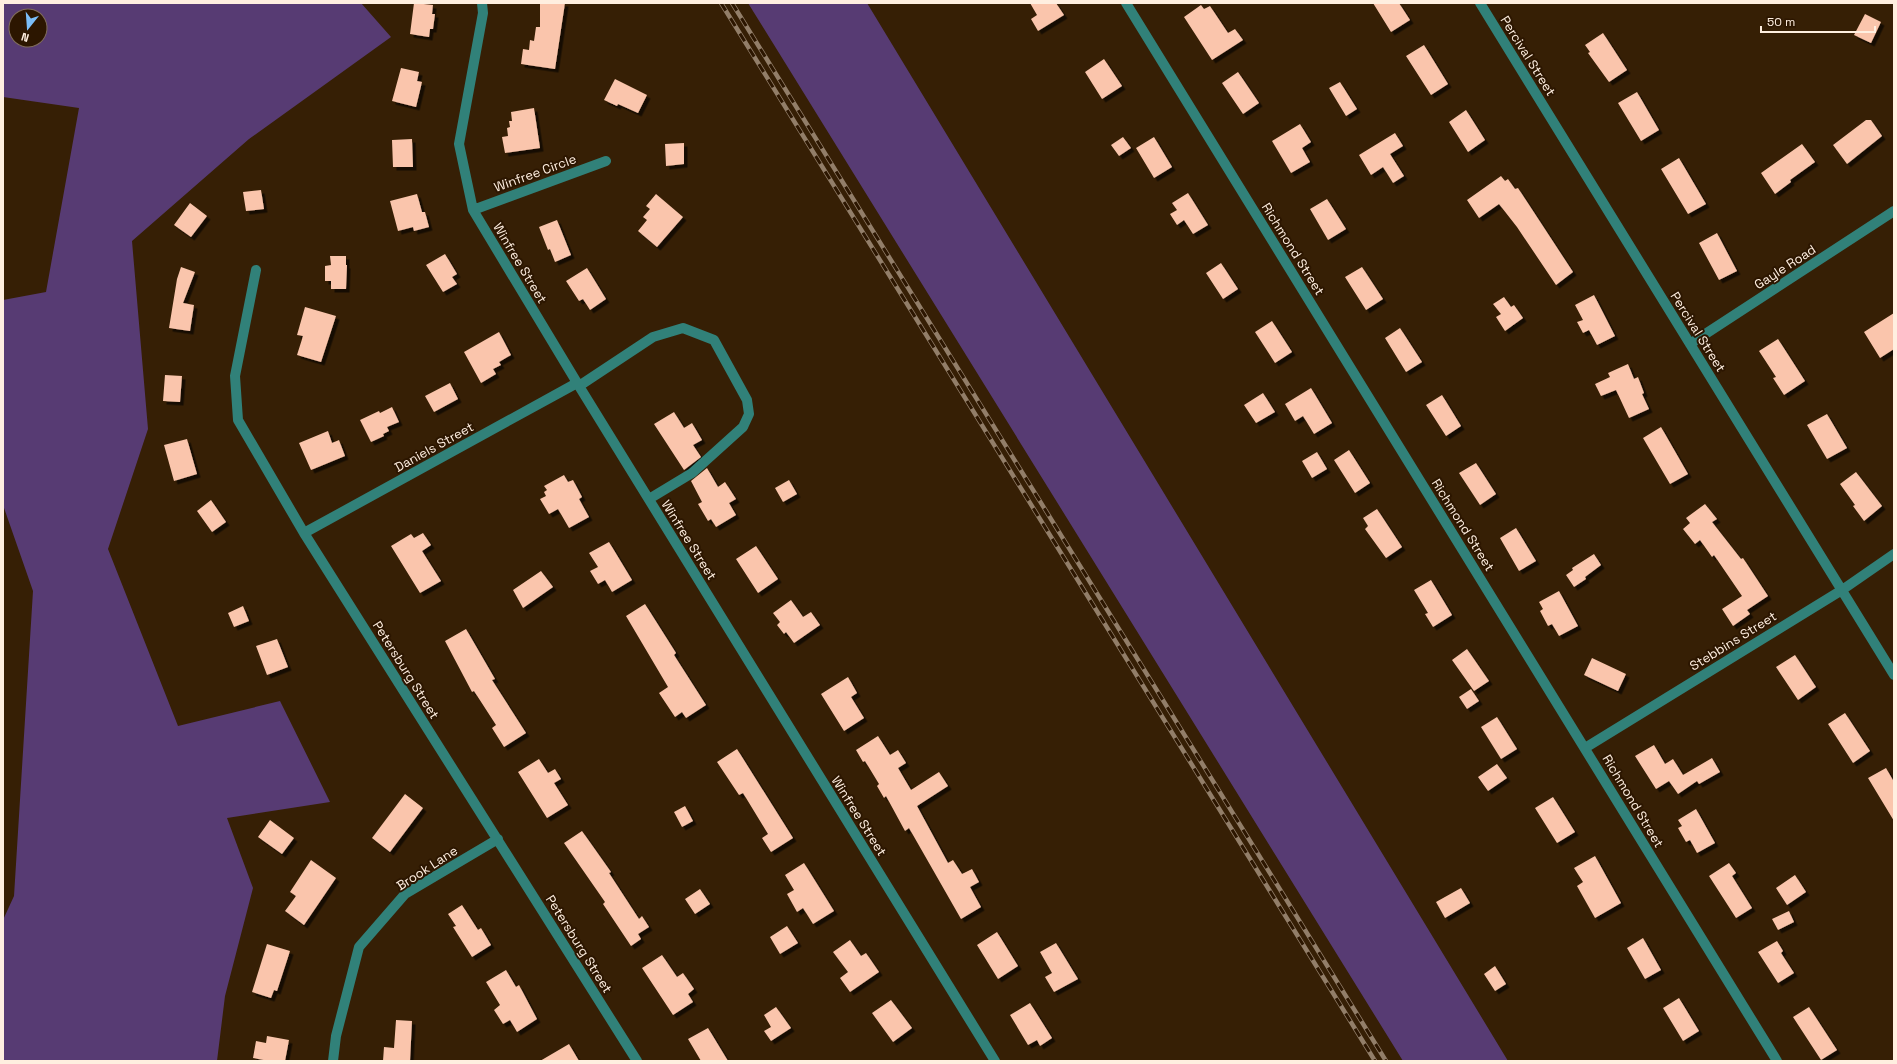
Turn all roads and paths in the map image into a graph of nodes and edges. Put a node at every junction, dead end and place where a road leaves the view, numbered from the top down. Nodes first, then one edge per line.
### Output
1 (482, 3) edge
2 (1480, 3) edge
3 (1130, 4) edge
4 (606, 161) dead end
5 (473, 210) junction
6 (1894, 211) edge
7 (256, 270) dead end
8 (1690, 344) junction
9 (578, 384) junction
10 (649, 499) junction
11 (304, 533) junction
12 (1894, 554) edge
13 (1842, 590) junction
14 (1894, 675) edge
15 (1585, 748) junction
16 (498, 839) junction
17 (333, 1061) edge
18 (637, 1061) edge
19 (996, 1061) edge
20 (1777, 1061) edge

1 - 5 street, Winfree Street
2 - 8 street, Percival Street
3 - 15 street, Richmond Street
4 - 5 street, Winfree Circle
5 - 9 street, Winfree Street
6 - 8 street, Gayle Road
7 - 11 street, Petersburg Street
8 - 13 street, Percival Street
9 - 10 street, Winfree Street
9 - 10 street, Daniels Street
9 - 11 street, Daniels Street
10 - 19 street, Winfree Street
11 - 16 street, Petersburg Street
12 - 13 street, Stebbins Street
13 - 14 street, Percival Street
13 - 15 street, Stebbins Street
15 - 20 street, Richmond Street
16 - 17 street, Brook Lane
16 - 18 street, Petersburg Street

